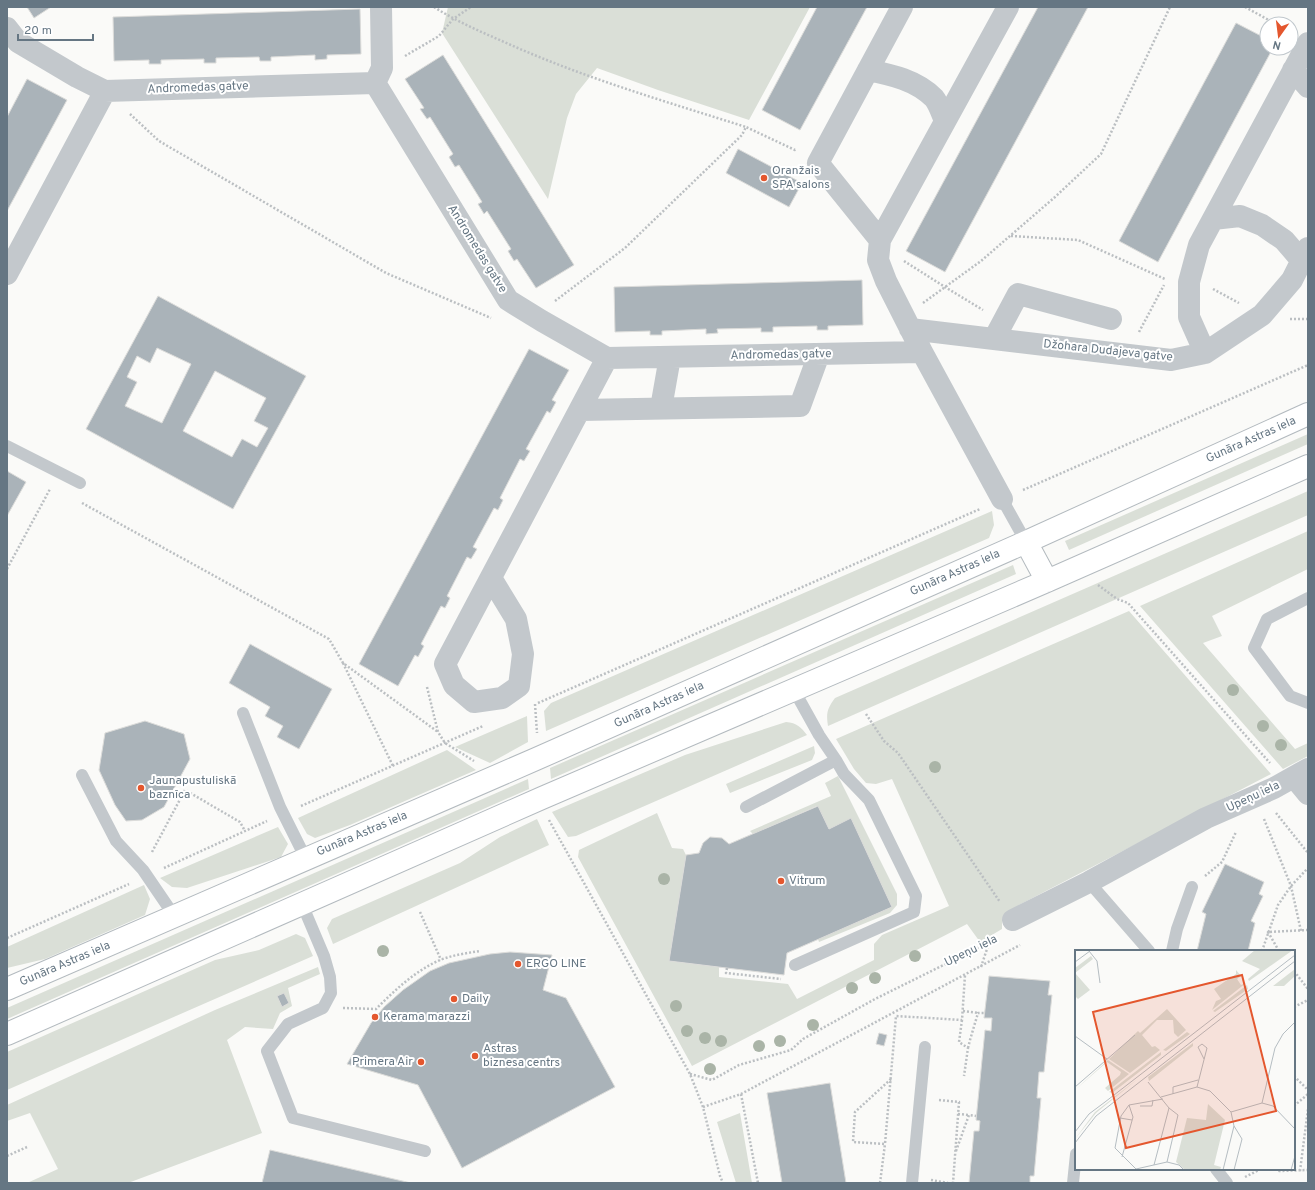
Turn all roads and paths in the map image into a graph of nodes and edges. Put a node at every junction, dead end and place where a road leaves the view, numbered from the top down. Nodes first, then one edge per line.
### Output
1 (381, 7) edge
2 (434, 7) edge
3 (471, 7) edge
4 (902, 7) edge
5 (1008, 7) edge
6 (1170, 7) edge
7 (1245, 7) edge
8 (1261, 16) edge
9 (453, 19) junction
10 (7, 28) edge
11 (1308, 43) edge
12 (868, 70) junction
13 (1294, 70) junction
14 (378, 75) junction
15 (1308, 87) edge
16 (105, 91) junction
17 (945, 121) junction
18 (746, 127) junction
19 (801, 148) dead end
20 (1213, 219) junction
21 (1011, 236) junction
22 (880, 240) junction
23 (1305, 254) edge
24 (902, 259) dead end
25 (7, 274) edge
26 (1189, 282) junction
27 (945, 287) junction
28 (922, 304) dead end
29 (1262, 315) junction
30 (534, 316) junction
31 (492, 319) dead end
32 (1111, 319) dead end
33 (1308, 319) edge
34 (910, 329) junction
35 (999, 330) junction
36 (922, 352) junction
37 (1205, 353) junction
38 (819, 354) junction
39 (670, 357) junction
40 (607, 358) junction
41 (1308, 365) edge
42 (661, 408) junction
43 (580, 410) junction
44 (1308, 414) edge
45 (7, 446) edge
46 (1308, 466) edge
47 (59, 472) junction
48 (1308, 478) edge
49 (1277, 479) junction
50 (80, 483) dead end
51 (1002, 499) junction
52 (92, 508) dead end
53 (1026, 542) junction
54 (7, 569) edge
55 (491, 578) junction
56 (1047, 581) junction
57 (1308, 598) edge
58 (1128, 603) dead end
59 (343, 662) junction
60 (425, 680) dead end
61 (794, 690) junction
62 (1308, 703) edge
63 (535, 704) junction
64 (528, 707) dead end
65 (243, 713) dead end
66 (866, 714) dead end
67 (486, 725) dead end
68 (438, 732) junction
69 (537, 736) dead end
70 (445, 743) junction
71 (836, 760) junction
72 (393, 766) junction
73 (1301, 773) edge
74 (82, 775) dead end
75 (494, 778) junction
76 (1308, 794) edge
77 (1274, 799) junction
78 (746, 807) dead end
79 (283, 814) junction
80 (546, 814) dead end
81 (1262, 815) dead end
82 (1238, 828) dead end
83 (245, 831) junction
84 (1308, 853) edge
85 (150, 856) dead end
86 (306, 859) junction
87 (164, 868) dead end
88 (1308, 868) edge
89 (132, 882) dead end
90 (1089, 882) junction
91 (1291, 886) junction
92 (1192, 887) joint
93 (302, 904) junction
94 (420, 912) dead end
95 (175, 917) junction
96 (1013, 920) junction
97 (1301, 930) junction
98 (1308, 930) edge
99 (1268, 932) junction
100 (7, 938) edge
101 (989, 942) junction
102 (1020, 945) dead end
103 (1148, 950) edge
104 (1172, 950) edge
105 (1262, 950) edge
106 (1278, 950) edge
107 (480, 951) dead end
108 (441, 960) junction
109 (795, 965) joint
110 (980, 967) junction
111 (727, 968) dead end
112 (1295, 972) edge
113 (965, 975) junction
114 (7, 989) edge
115 (1308, 989) edge
116 (1308, 1000) edge
117 (1295, 1006) edge
118 (322, 1008) junction
119 (963, 1011) junction
120 (978, 1013) junction
121 (985, 1013) dead end
122 (896, 1014) junction
123 (962, 1020) junction
124 (7, 1034) edge
125 (925, 1047) dead end
126 (968, 1048) junction
127 (690, 1074) junction
128 (964, 1076) dead end
129 (1295, 1077) edge
130 (891, 1079) junction
131 (1308, 1090) edge
132 (741, 1094) junction
133 (1308, 1094) edge
134 (920, 1099) junction
135 (1295, 1105) edge
136 (703, 1107) junction
137 (1308, 1109) edge
138 (958, 1114) junction
139 (969, 1115) junction
140 (976, 1116) dead end
141 (885, 1144) junction
142 (28, 1147) dead end
143 (425, 1151) dead end
144 (955, 1155) junction
145 (7, 1156) edge
146 (1075, 1164) edge
147 (1217, 1170) edge
148 (1277, 1170) edge
149 (1308, 1170) edge
150 (1300, 1171) junction
151 (723, 1183) edge
152 (758, 1183) edge
153 (880, 1183) edge
154 (912, 1183) edge
155 (952, 1183) edge
156 (1073, 1183) edge
157 (1227, 1183) edge

1 - 14 street
2 - 9 path
3 - 9 path
4 - 12 street
5 - 17 street
6 - 21 path
7 - 8 path
9 - 14 path
9 - 18 path
10 - 16 street, Andromedas gatve
11 - 13 street
12 - 17 street
12 - 22 street
13 - 15 street
13 - 20 street
14 - 16 street, Andromedas gatve
14 - 30 street, Andromedas gatve
16 - 25 street
16 - 31 path
17 - 22 street
18 - 19 path
18 - 30 path
20 - 23 street
20 - 26 street
21 - 26 path
21 - 27 path
22 - 34 street
23 - 29 street, Džohara Dudajeva gatve
24 - 27 path
26 - 29 path
26 - 37 street
27 - 28 path
27 - 35 path
29 - 33 path
29 - 37 street, Džohara Dudajeva gatve
30 - 40 street, Andromedas gatve
32 - 35 street
34 - 35 street, Džohara Dudajeva gatve
34 - 36 street
35 - 37 street, Džohara Dudajeva gatve
36 - 38 street, Andromedas gatve
36 - 51 street
38 - 39 street, Andromedas gatve
38 - 42 street
39 - 40 street, Andromedas gatve
39 - 42 street
40 - 43 street
41 - 51 path
42 - 43 street
43 - 55 street
44 - 53 main road, Gunāra Astras iela
45 - 47 lane
46 - 49 main road
47 - 50 lane
47 - 54 path
48 - 49 lane
49 - 56 main road
51 - 53 lane
51 - 63 path
52 - 59 path
53 - 56 main road
53 - 75 main road, Gunāra Astras iela
55 - 55 street
56 - 61 main road
57 - 62 lane
58 - 77 path
59 - 68 path
59 - 72 path
60 - 68 path
61 - 71 lane
61 - 93 main road
63 - 64 path
63 - 69 path
65 - 79 lane
66 - 96 path
67 - 70 path
68 - 70 path
70 - 72 path
70 - 75 path
71 - 78 lane
71 - 109 lane
72 - 79 path
73 - 76 street
73 - 77 street, Upeņu iela
74 - 95 lane
75 - 86 main road, Gunāra Astras iela
77 - 84 path
77 - 90 street, Upeņu iela
79 - 83 path
79 - 86 lane
80 - 127 path
81 - 91 path
82 - 92 path
83 - 85 path
83 - 87 path
86 - 95 main road, Gunāra Astras iela
88 - 91 path
89 - 100 path
90 - 96 street, Upeņu iela
90 - 103 lane
91 - 97 path
91 - 99 path
92 - 104 lane
93 - 118 lane
93 - 124 main road
94 - 108 path
95 - 114 main road, Gunāra Astras iela
96 - 101 path, Upeņu iela
97 - 98 path
97 - 99 path
99 - 105 path
99 - 106 path
101 - 110 path
101 - 127 path, Upeņu iela
102 - 110 path
107 - 108 path
108 - 118 path
109 - 111 path
110 - 113 path
112 - 115 path
113 - 119 path
113 - 122 path
116 - 117 path
118 - 143 lane
119 - 120 path
119 - 123 path
120 - 121 path
120 - 126 path
122 - 123 path
122 - 130 path
122 - 132 path
123 - 126 path
125 - 134 lane
126 - 128 path
127 - 136 path
129 - 131 path
130 - 141 path
130 - 141 path
132 - 136 path
132 - 152 path
133 - 135 path
134 - 138 path
134 - 154 lane
136 - 151 path
137 - 150 path
138 - 139 path
138 - 144 path
139 - 140 path
139 - 144 path
141 - 153 path
142 - 145 path
144 - 155 path
146 - 156 lane
147 - 157 lane
148 - 150 path
149 - 150 path

